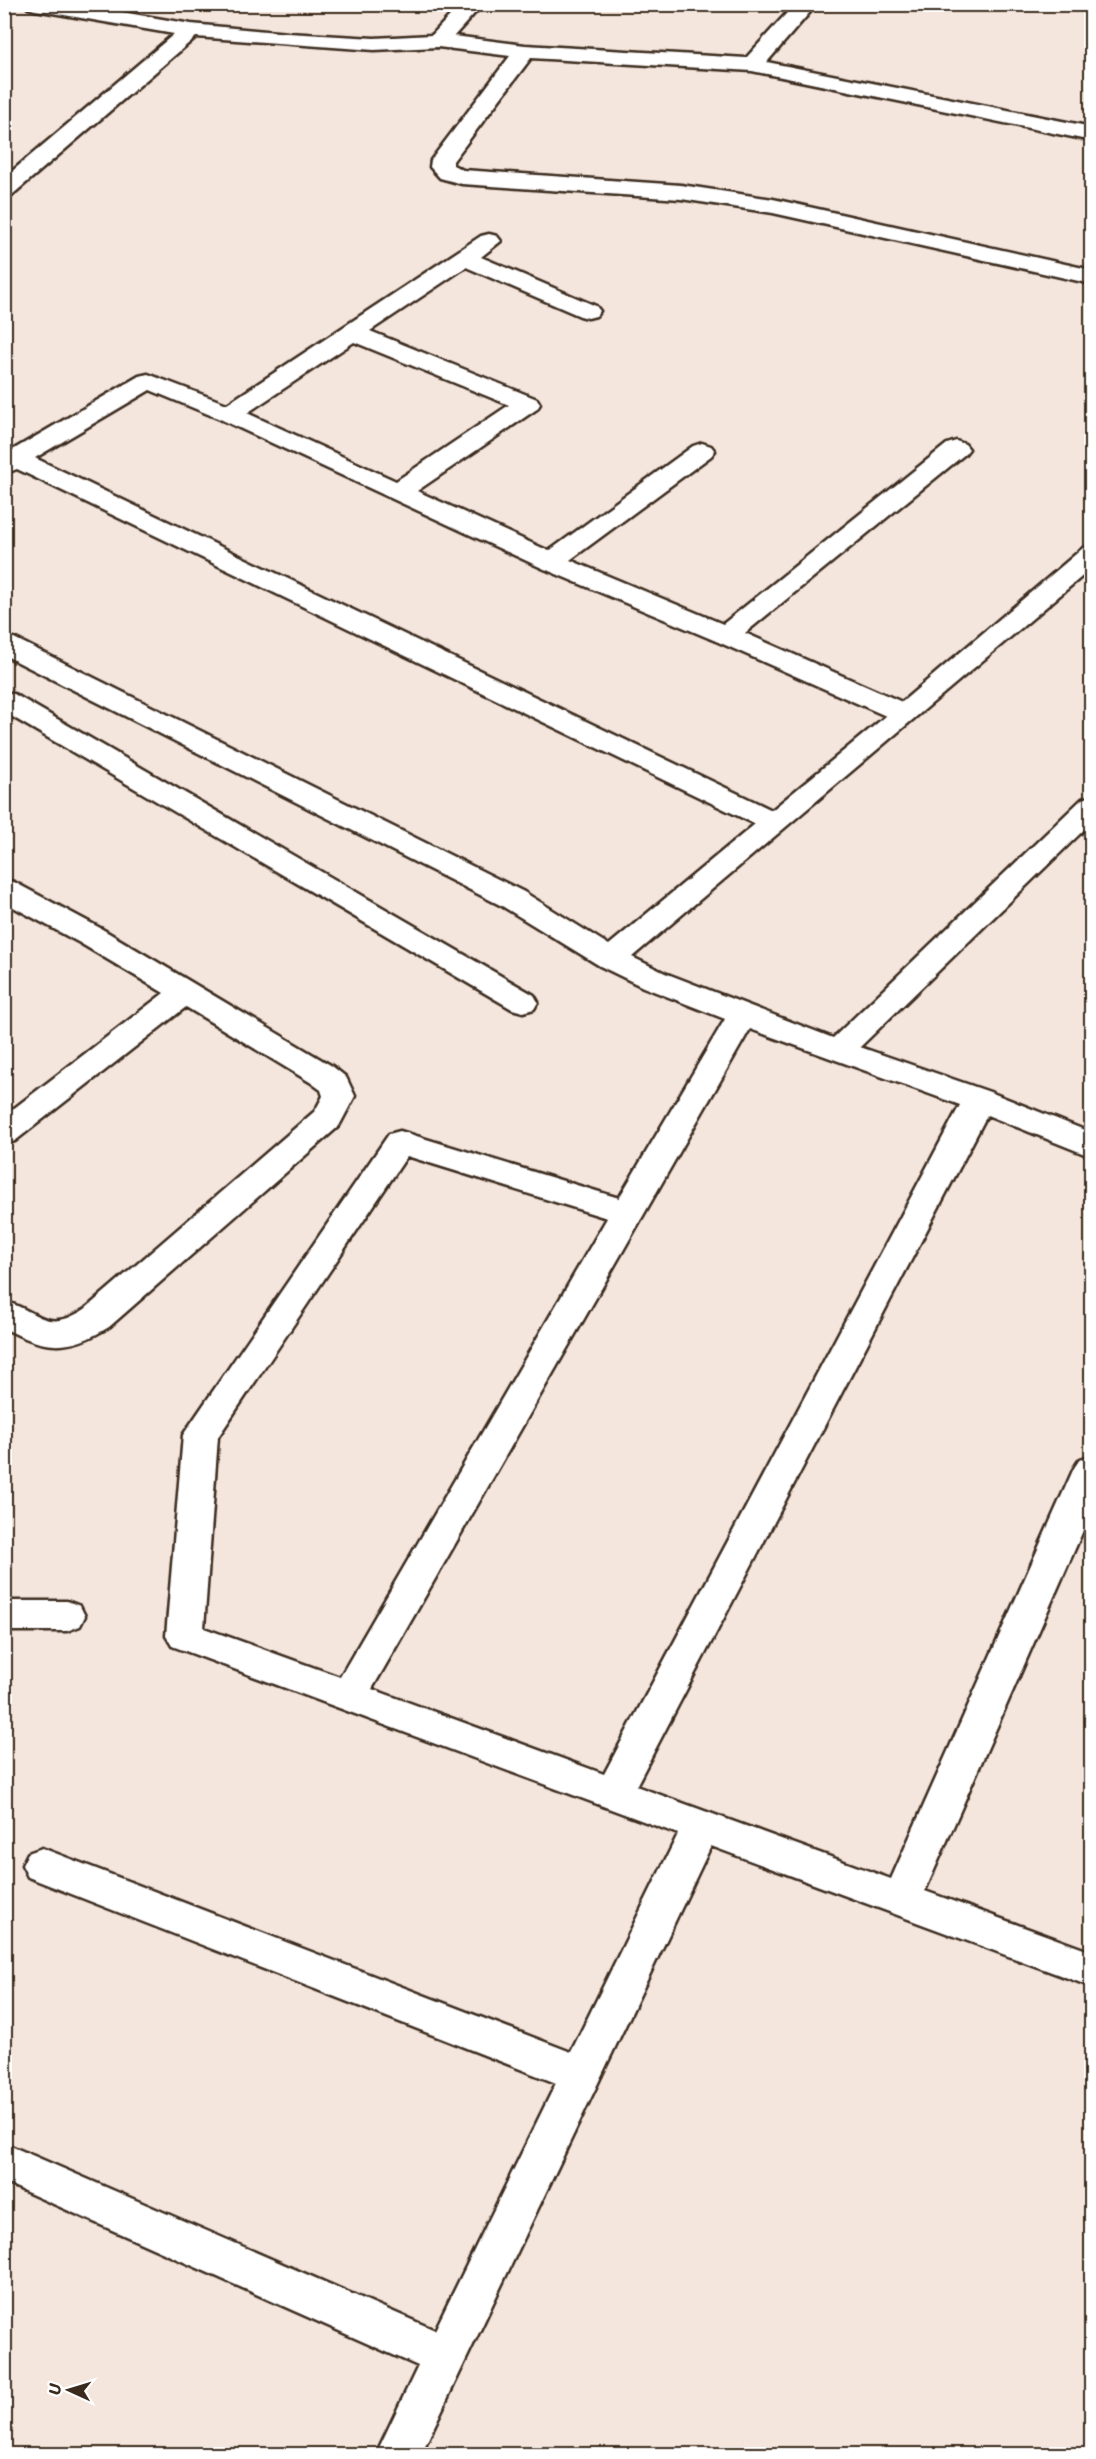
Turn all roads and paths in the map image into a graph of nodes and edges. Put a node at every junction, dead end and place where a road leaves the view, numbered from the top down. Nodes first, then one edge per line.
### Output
1 (35, 4) edge
2 (473, 4) edge
3 (807, 4) edge
4 (191, 30) junction
5 (438, 41) junction
6 (525, 51) junction
7 (752, 65) junction
8 (1092, 134) edge
9 (4, 190) edge
10 (489, 241) dead end
11 (465, 258) junction
12 (1092, 277) edge
13 (588, 311) dead end
14 (352, 332) junction
15 (229, 414) junction
16 (956, 449) dead end
17 (702, 451) dead end
18 (10, 463) edge
19 (399, 490) junction
20 (1092, 554) edge
21 (552, 562) junction
22 (726, 635) junction
23 (4, 644) edge
24 (4, 700) edge
25 (905, 714) junction
26 (1092, 805) edge
27 (775, 823) junction
28 (4, 890) edge
29 (611, 959) junction
30 (184, 993) junction
31 (523, 1002) dead end
32 (743, 1015) junction
33 (838, 1051) junction
34 (979, 1100) junction
35 (4, 1133) edge
36 (1085, 1134) edge
37 (627, 1212) junction
38 (4, 1313) edge
39 (1092, 1468) edge
40 (4, 1616) edge
41 (67, 1616) dead end
42 (349, 1695) junction
43 (613, 1793) junction
44 (701, 1826) junction
45 (42, 1865) dead end
46 (902, 1899) junction
47 (1092, 1970) edge
48 (581, 2074) junction
49 (4, 2162) edge
50 (445, 2356) junction
51 (398, 2454) edge

1 - 4 street
2 - 5 street
3 - 7 street
4 - 5 street
4 - 9 street
5 - 6 street
6 - 7 street
6 - 12 street
7 - 8 street
10 - 11 street
11 - 13 street
11 - 14 street
14 - 15 street
14 - 19 street
15 - 18 street
15 - 19 street
16 - 22 street
17 - 21 street
18 - 27 street
19 - 21 street
20 - 25 street
21 - 22 street
22 - 25 street
23 - 29 street
24 - 31 street
25 - 27 street
26 - 33 street
27 - 29 street
28 - 30 street
29 - 32 street
30 - 35 street
30 - 38 street
32 - 33 street
32 - 37 street
33 - 34 street
34 - 36 street
34 - 43 street
37 - 42 street
37 - 42 street
39 - 46 street
40 - 41 street
42 - 43 street
43 - 44 street
44 - 46 street
44 - 48 street
45 - 48 street
46 - 47 street
48 - 50 street
49 - 50 street
50 - 51 street

